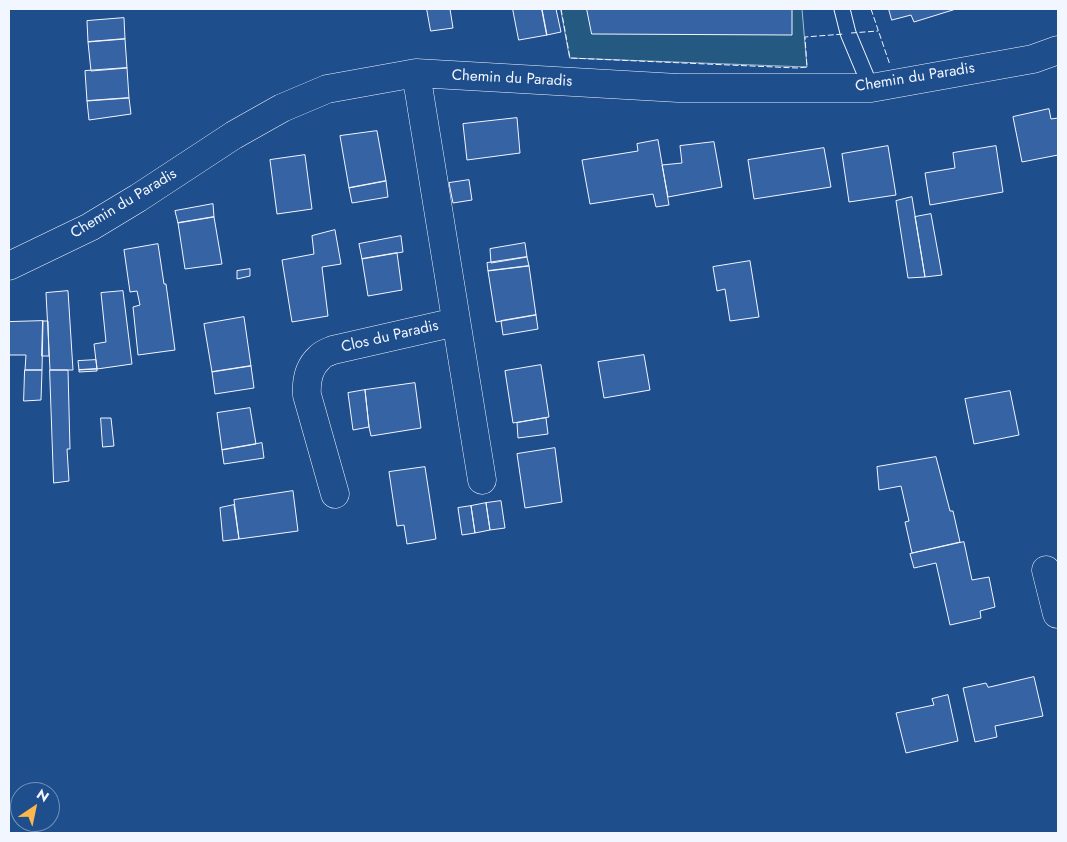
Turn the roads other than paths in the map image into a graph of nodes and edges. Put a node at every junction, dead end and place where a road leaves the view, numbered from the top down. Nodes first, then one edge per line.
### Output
1 (842, 9) edge
2 (1058, 50) edge
3 (416, 73) junction
4 (871, 88) junction
5 (9, 266) edge
6 (456, 322) junction
7 (482, 480) dead end
8 (335, 494) dead end
9 (1046, 570) dead end
10 (1058, 614) edge

1 - 4 lane
2 - 4 street, Chemin du Paradis
3 - 4 street, Chemin du Paradis
3 - 5 street, Chemin du Paradis
3 - 6 street, Clos du Paradis
6 - 7 street, Clos du Paradis
6 - 8 street, Clos du Paradis
9 - 10 street

